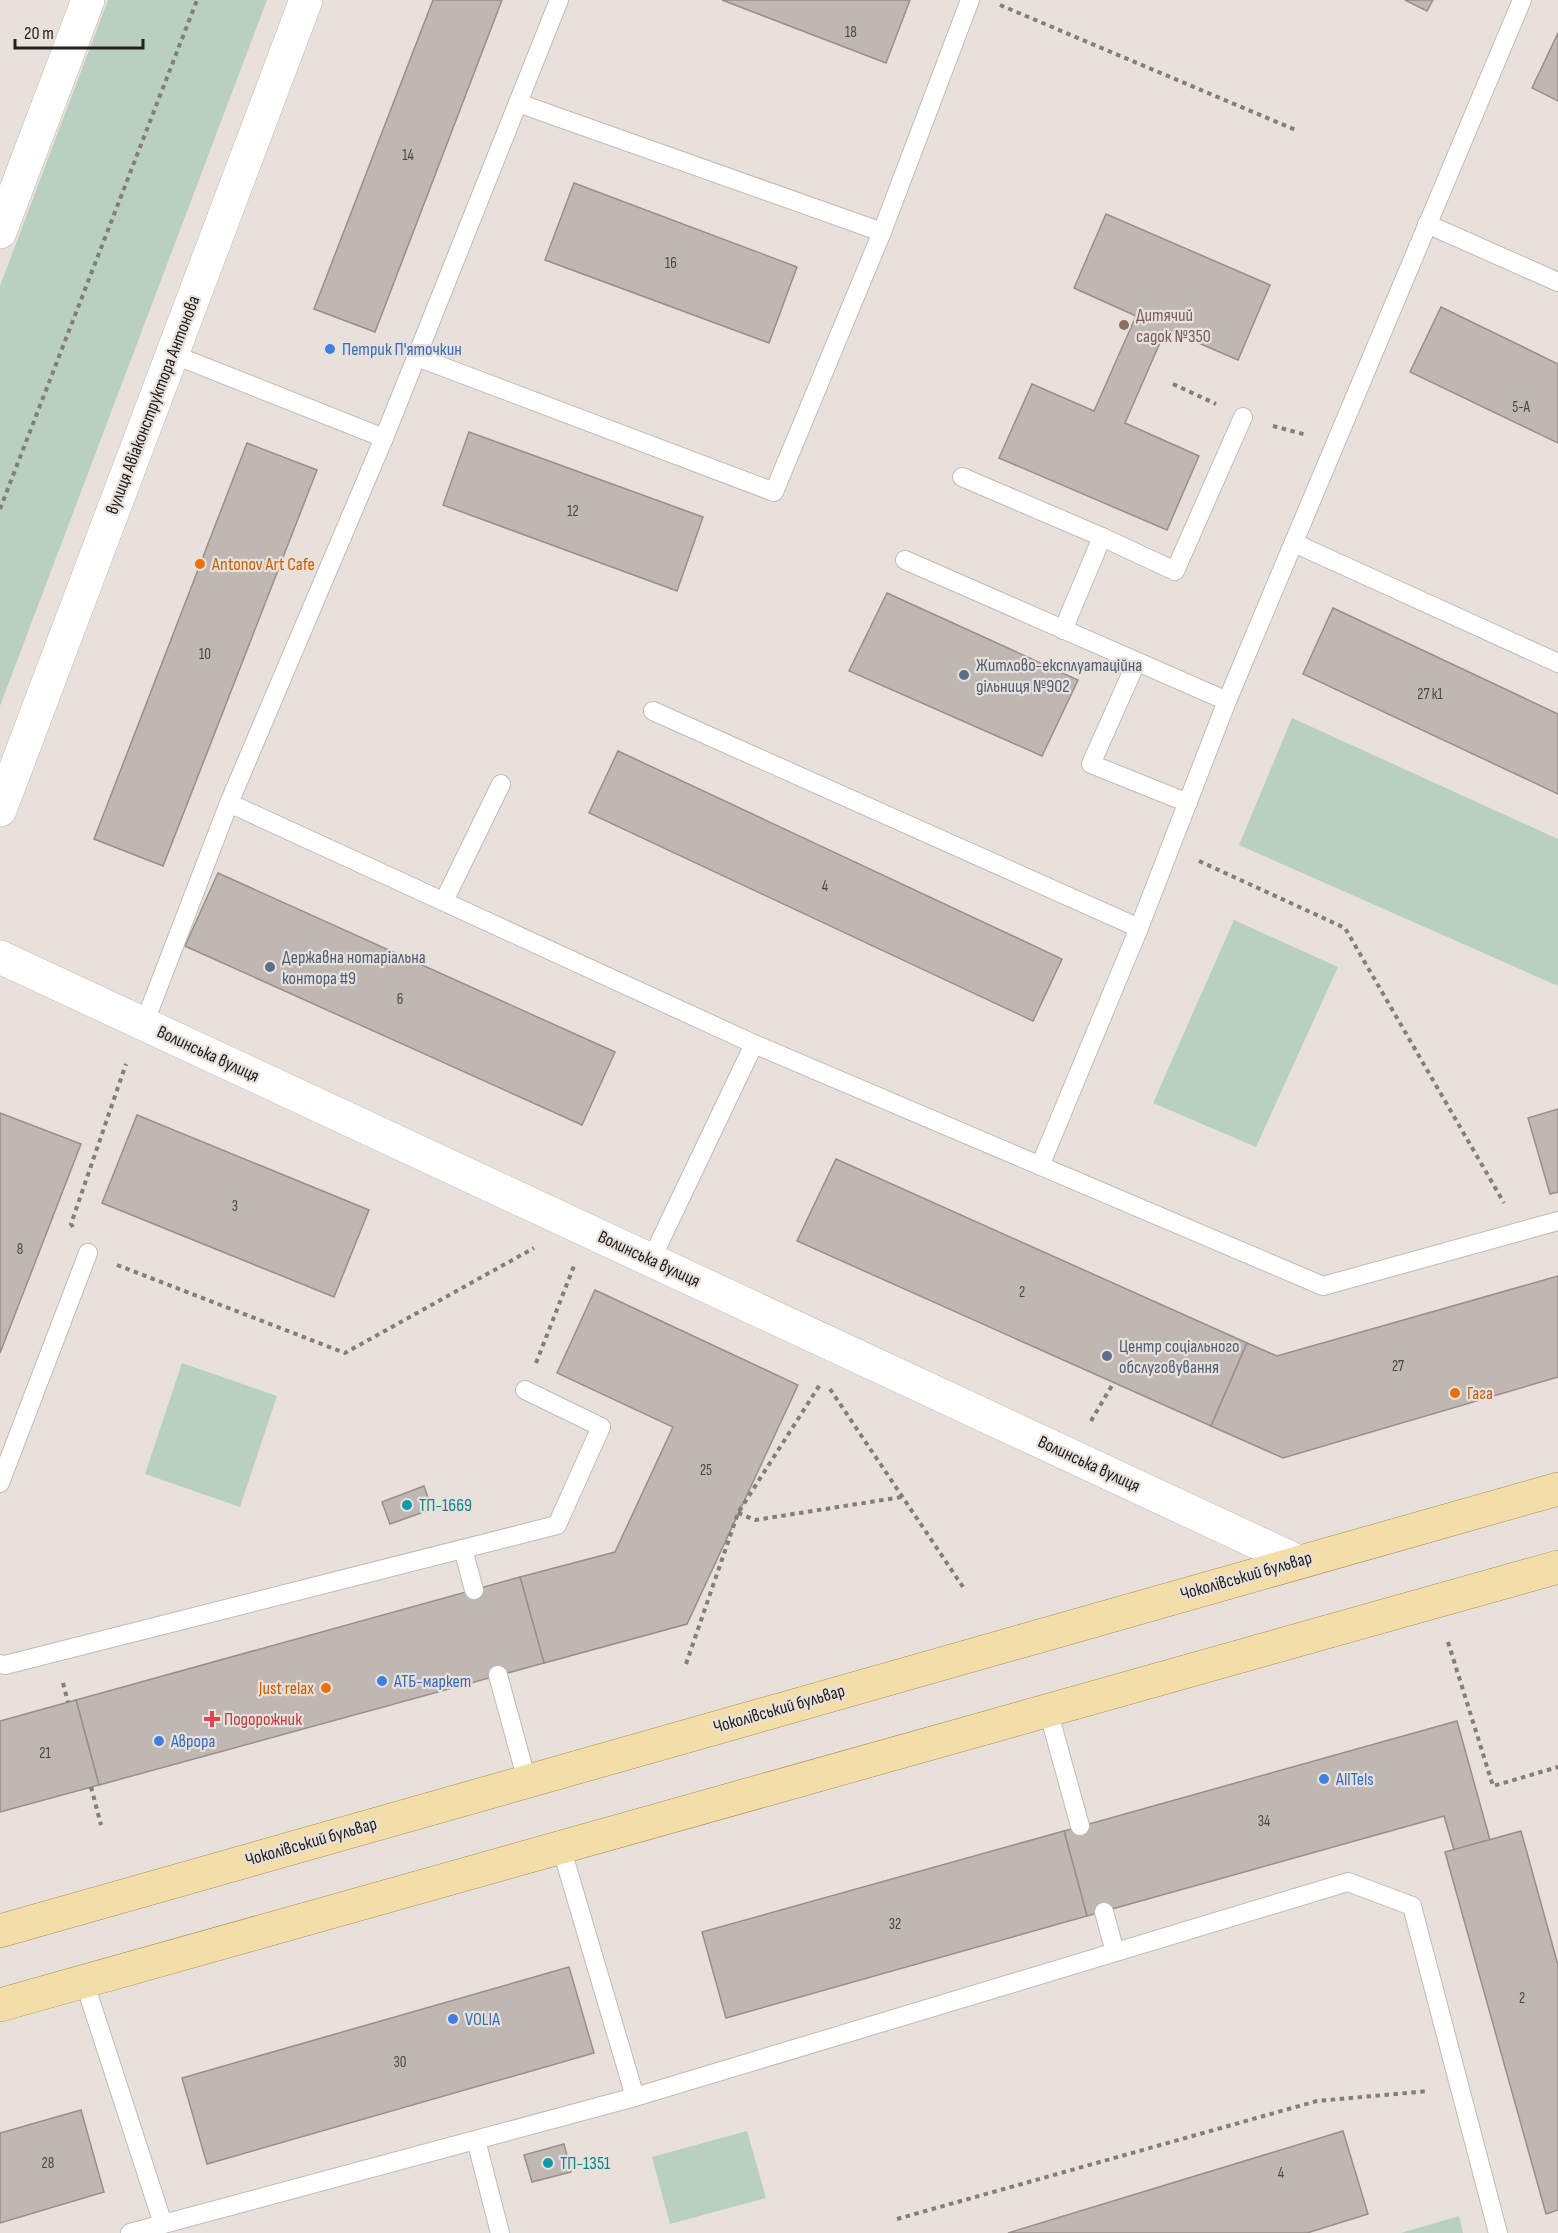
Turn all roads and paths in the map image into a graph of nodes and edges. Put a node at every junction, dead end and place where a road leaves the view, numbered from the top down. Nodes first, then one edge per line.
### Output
1 (88, 0) edge
2 (198, 0) edge
3 (306, 0) edge
4 (559, 0) edge
5 (970, 0) edge
6 (1522, 0) edge
7 (998, 4) dead end
8 (518, 103) junction
9 (1298, 131) dead end
10 (1427, 224) junction
11 (0, 232) edge
12 (882, 232) junction
13 (1558, 282) edge
14 (172, 354) junction
15 (417, 357) junction
16 (1243, 417) dead end
17 (384, 438) junction
18 (962, 477) dead end
19 (0, 509) edge
20 (1102, 537) junction
21 (1294, 543) junction
22 (904, 560) dead end
23 (1063, 630) junction
24 (1136, 663) junction
25 (1558, 663) edge
26 (1227, 701) junction
27 (653, 711) dead end
28 (501, 784) dead end
29 (229, 803) junction
30 (1188, 803) junction
31 (0, 810) edge
32 (1171, 848) junction
33 (444, 901) junction
34 (1138, 928) junction
35 (0, 957) edge
36 (144, 1024) junction
37 (754, 1044) junction
38 (126, 1064) dead end
39 (1040, 1166) junction
40 (1558, 1221) edge
41 (1521, 1232) junction
42 (534, 1248) dead end
43 (88, 1254) junction
44 (651, 1260) junction
45 (574, 1266) dead end
46 (1114, 1382) dead end
47 (525, 1390) joint
48 (1091, 1422) dead end
49 (0, 1483) edge
50 (1558, 1489) edge
51 (902, 1497) junction
52 (738, 1513) junction
53 (464, 1549) junction
54 (1297, 1561) junction
55 (1558, 1567) edge
56 (963, 1587) dead end
57 (474, 1590) dead end
58 (1448, 1642) dead end
59 (0, 1664) edge
60 (686, 1664) dead end
61 (498, 1675) dead end
62 (1047, 1710) junction
63 (1558, 1767) edge
64 (528, 1781) junction
65 (91, 1787) dead end
66 (101, 1825) dead end
67 (1080, 1826) dead end
68 (561, 1847) junction
69 (1104, 1912) dead end
70 (0, 1931) edge
71 (1115, 1952) junction
72 (84, 1981) junction
73 (0, 2005) edge
74 (1460, 2088) junction
75 (635, 2097) junction
76 (476, 2139) junction
77 (897, 2219) dead end
78 (163, 2224) junction
79 (130, 2233) edge
80 (500, 2233) edge
81 (1498, 2233) edge

1 - 11 street
2 - 19 path
3 - 14 street, вулиця Авіаконструктора Антонова
4 - 8 lane
5 - 12 lane
6 - 10 lane
7 - 9 path
8 - 12 lane
8 - 15 lane
10 - 13 lane
10 - 21 lane
12 - 15 lane
14 - 17 lane
14 - 31 street, вулиця Авіаконструктора Антонова
15 - 17 lane
16 - 20 lane
17 - 29 lane
18 - 20 lane
20 - 23 lane
21 - 25 lane
21 - 26 lane
22 - 23 lane
23 - 24 lane
24 - 26 lane
24 - 30 lane
26 - 30 lane
27 - 34 lane
28 - 33 lane
29 - 33 lane
29 - 36 lane
30 - 32 lane
32 - 34 lane
32 - 41 path
33 - 37 lane
34 - 39 lane
35 - 36 street, Волинська вулиця
36 - 44 street, Волинська вулиця
37 - 39 lane
37 - 44 lane
38 - 43 path
39 - 41 lane
40 - 41 lane
42 - 43 path
43 - 49 lane
44 - 54 street, Волинська вулиця
45 - 47 path
46 - 48 path
47 - 53 lane
50 - 54 main road, Чоколівський бульвар
51 - 52 path
51 - 52 path
51 - 56 path
52 - 60 path
53 - 57 lane
53 - 59 lane
54 - 64 main road, Чоколівський бульвар
55 - 62 main road
58 - 63 path
61 - 64 lane
62 - 67 lane
62 - 68 main road
64 - 70 main road, Чоколівський бульвар
65 - 66 path
68 - 72 main road
68 - 75 lane
69 - 71 lane
71 - 74 lane
71 - 75 lane
72 - 73 main road
72 - 78 lane
74 - 77 path
74 - 81 lane
75 - 76 lane
76 - 78 lane
76 - 80 lane
78 - 79 lane

